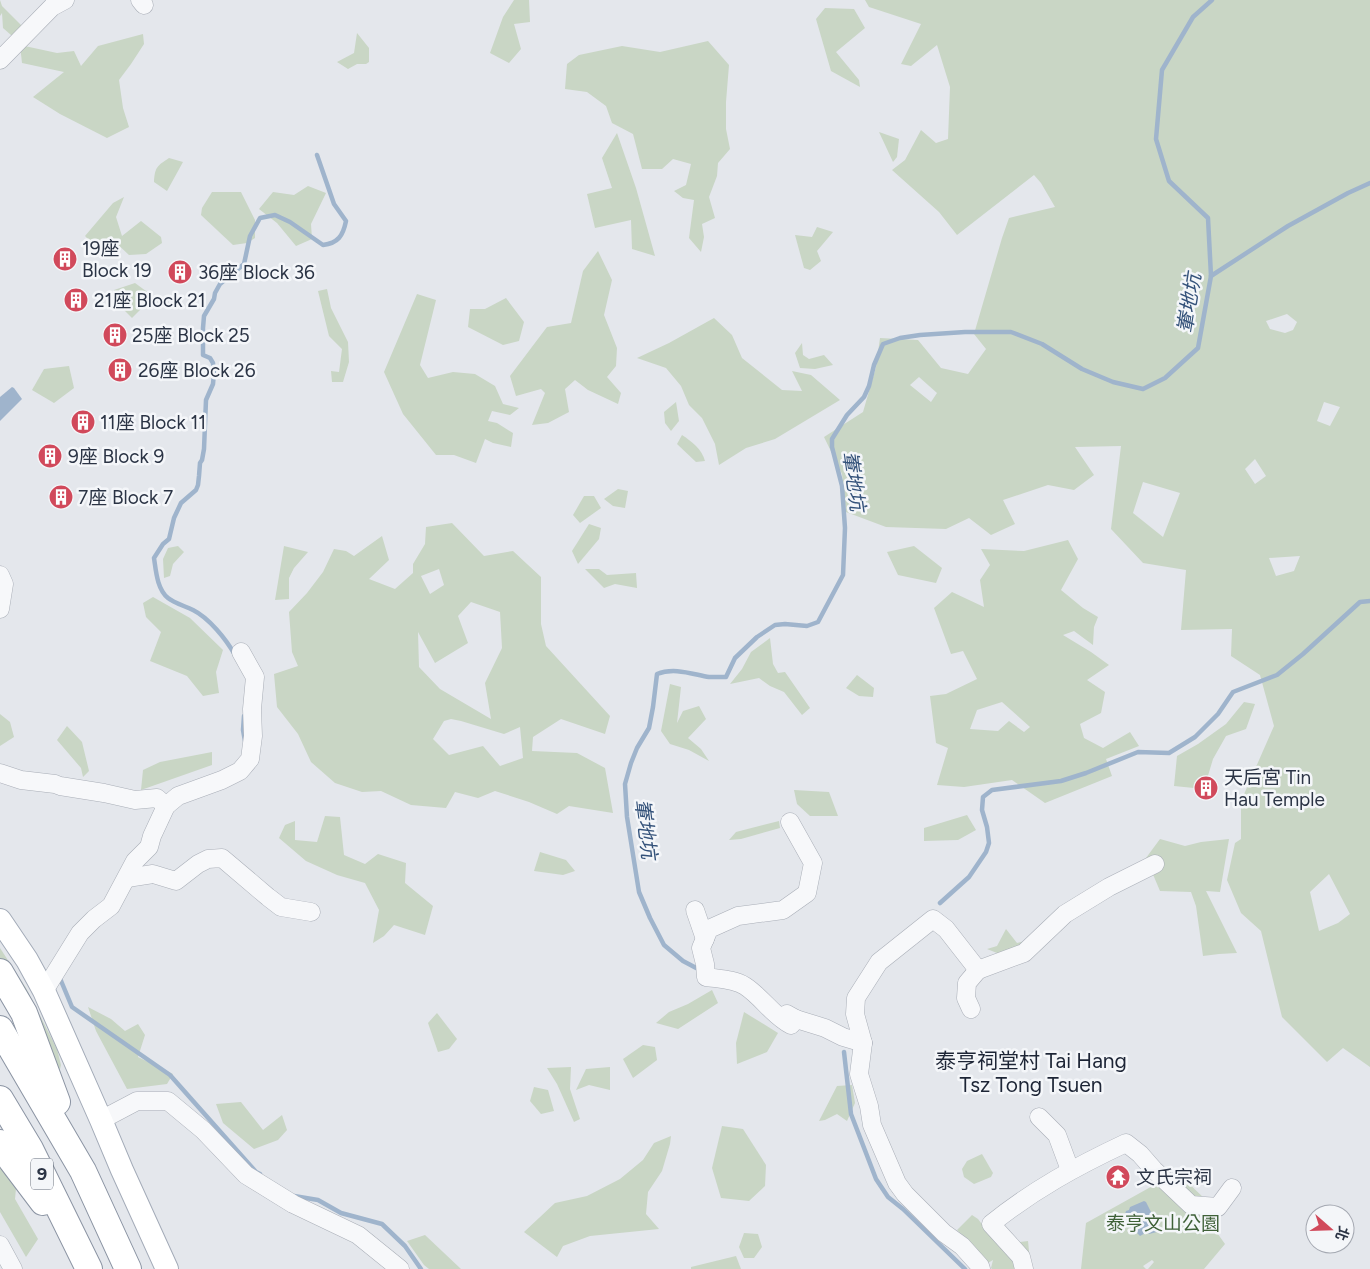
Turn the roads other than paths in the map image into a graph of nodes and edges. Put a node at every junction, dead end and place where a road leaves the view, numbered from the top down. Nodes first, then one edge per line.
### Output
1 (65, 0) edge
2 (0, 60) edge
3 (0, 575) edge
4 (0, 609) edge
5 (241, 652) dead end
6 (0, 773) edge
7 (163, 803) junction
8 (790, 822) dead end
9 (1155, 864) dead end
10 (127, 878) junction
11 (695, 910) dead end
12 (311, 912) dead end
13 (0, 920) edge
14 (705, 938) junction
15 (978, 970) junction
16 (0, 972) edge
17 (53, 978) junction
18 (770, 1002) dead end
19 (971, 1009) dead end
20 (796, 1019) junction
21 (0, 1029) edge
22 (863, 1043) junction
23 (0, 1099) edge
24 (1039, 1117) dead end
25 (101, 1120) junction
26 (0, 1143) edge
27 (83, 1170) junction
28 (1070, 1170) junction
29 (1232, 1188) dead end
30 (0, 1245) edge
31 (85, 1260) edge
32 (13, 1269) edge
33 (128, 1269) edge
34 (167, 1269) edge
35 (400, 1269) edge
36 (981, 1269) edge
37 (1024, 1269) edge

1 - 2 street
3 - 4 street
5 - 7 street
6 - 7 street
7 - 10 street
8 - 14 street
9 - 15 street
10 - 12 street
10 - 17 street
11 - 14 street
13 - 17 main road
14 - 20 street
15 - 19 street
15 - 22 street
16 - 27 highway
17 - 25 main road
18 - 20 street
20 - 22 street
21 - 27 highway, 9
22 - 36 street
23 - 31 highway, 9
24 - 28 street
25 - 34 main road
25 - 35 street
26 - 31 highway
27 - 33 highway, 9
28 - 29 street
28 - 37 street
30 - 32 street

